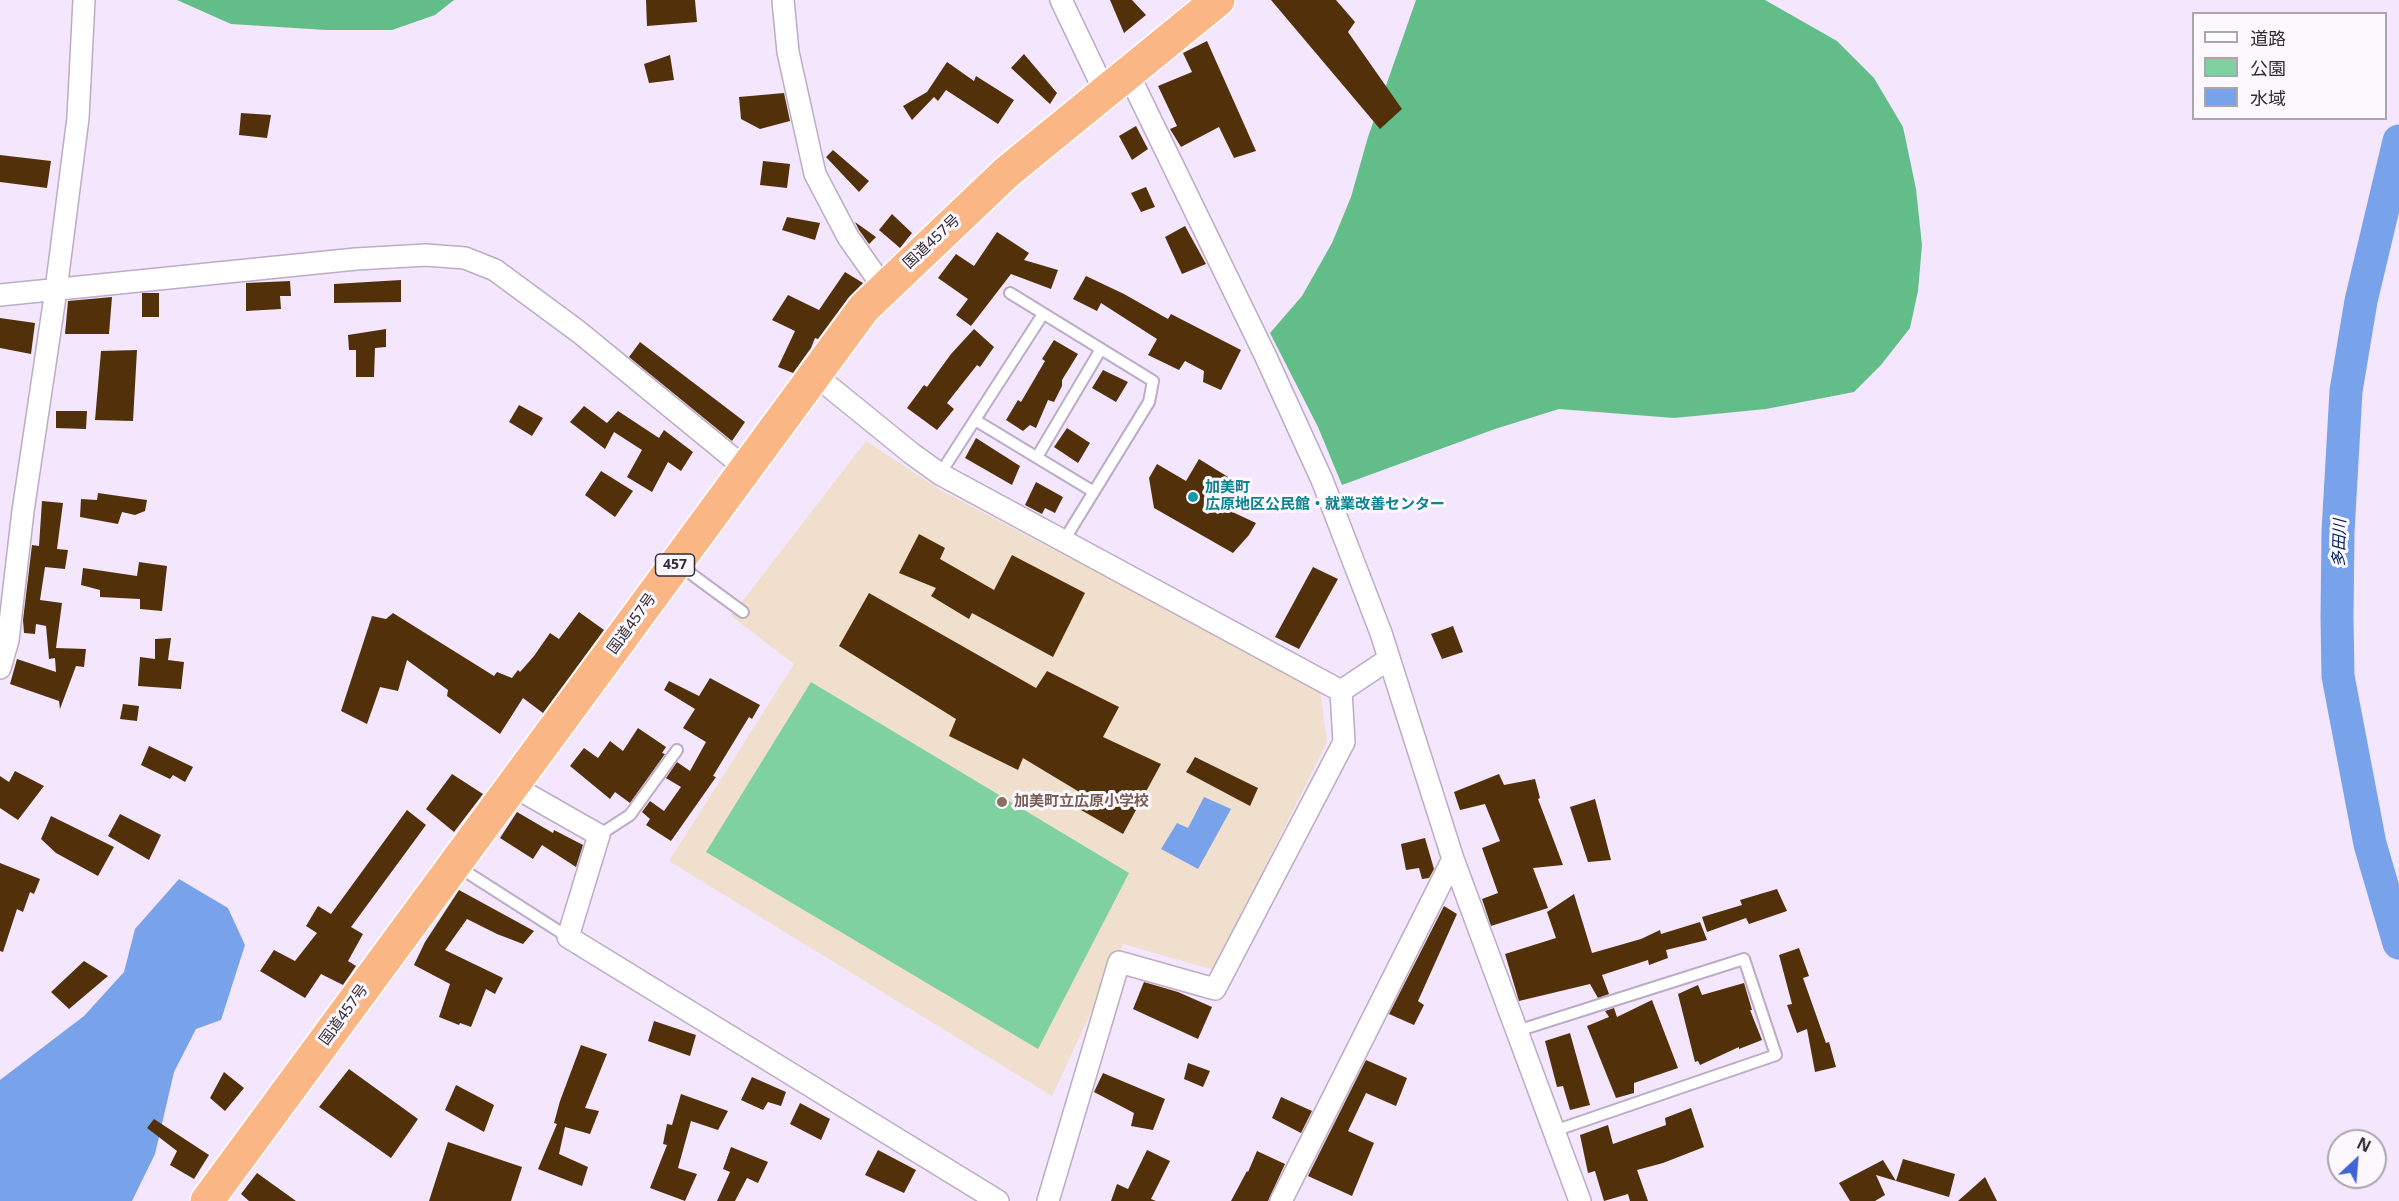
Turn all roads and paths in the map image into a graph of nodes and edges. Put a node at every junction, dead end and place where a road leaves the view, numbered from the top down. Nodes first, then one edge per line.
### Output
1 (84, 0) edge
2 (783, 0) edge
3 (1061, 0) edge
4 (1218, 0) edge
5 (1117, 83) junction
6 (884, 288) junction
7 (56, 290) junction
8 (1010, 293) dead end
9 (0, 295) edge
10 (1043, 314) junction
11 (1101, 349) junction
12 (815, 375) junction
13 (975, 420) junction
14 (1036, 457) junction
15 (745, 468) junction
16 (940, 474) junction
17 (1094, 492) junction
18 (1063, 542) junction
19 (676, 564) junction
20 (743, 612) dead end
21 (1389, 659) junction
22 (0, 668) edge
23 (1341, 691) junction
24 (677, 750) dead end
25 (513, 786) junction
26 (599, 835) junction
27 (1453, 859) junction
28 (455, 865) junction
29 (568, 937) junction
30 (1517, 1031) junction
31 (1554, 1131) junction
32 (207, 1201) edge
33 (998, 1201) edge
34 (1048, 1201) edge
35 (1281, 1201) edge
36 (1580, 1201) edge

1 - 7 street
2 - 6 street
3 - 5 street
4 - 5 highway, 国道457号 / 457
5 - 6 highway, 国道457号 / 457
5 - 21 street
6 - 12 highway, 国道457号 / 457
7 - 9 street
7 - 15 street
7 - 22 street
8 - 10 lane
10 - 11 lane
10 - 13 lane
11 - 14 lane
11 - 17 lane
12 - 15 highway, 国道457号 / 457
12 - 16 street
13 - 14 lane
13 - 16 lane
14 - 17 lane
15 - 19 highway, 国道457号 / 457
16 - 18 street
17 - 18 lane
18 - 23 street
19 - 20 lane
19 - 25 highway, 国道457号 / 457
21 - 23 street
21 - 27 street
23 - 34 street
24 - 26 lane
25 - 26 street
25 - 28 highway, 国道457号 / 457
26 - 29 street
27 - 30 street
27 - 35 street
28 - 29 lane
28 - 32 highway, 国道457号 / 457
29 - 33 street
30 - 31 street
30 - 31 lane
31 - 36 street

